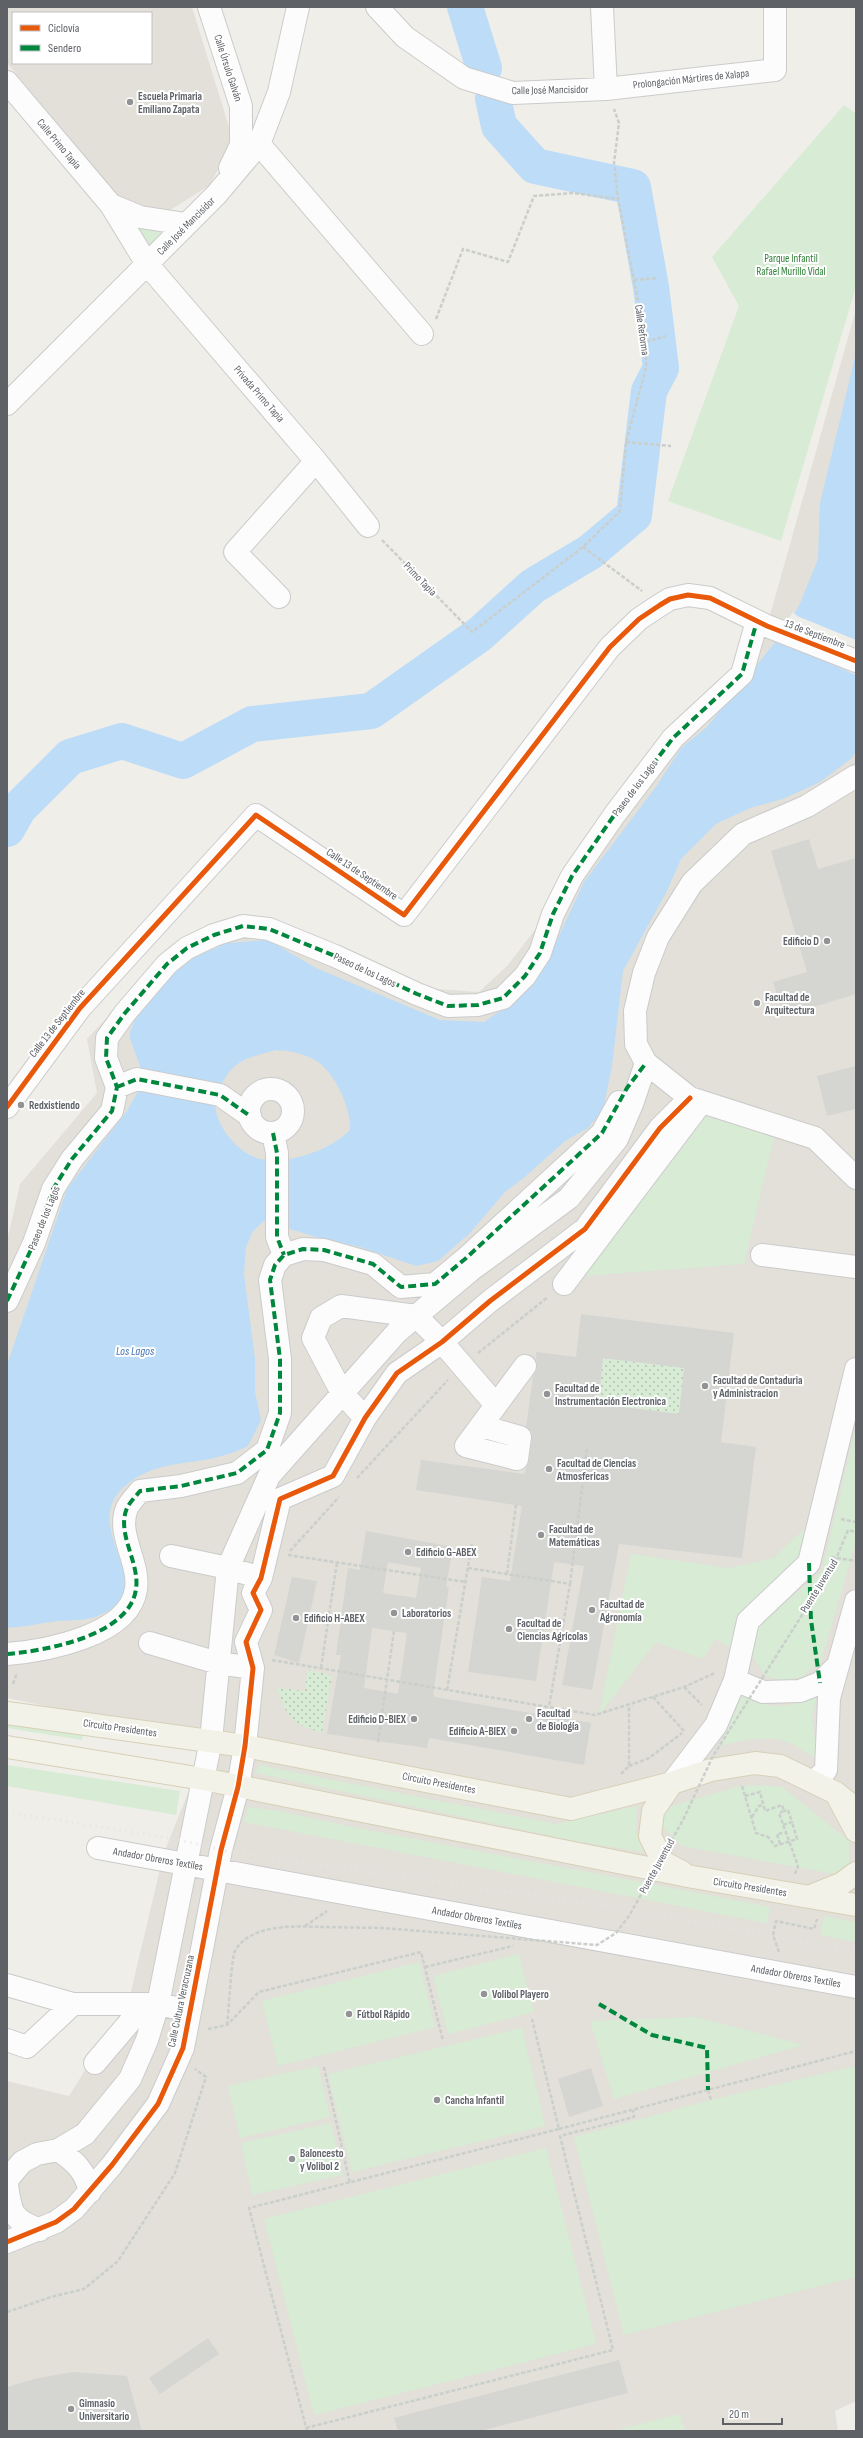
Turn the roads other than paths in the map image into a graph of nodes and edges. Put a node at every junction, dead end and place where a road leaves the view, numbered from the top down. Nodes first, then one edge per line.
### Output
1 (209, 7) edge
2 (298, 7) edge
3 (377, 7) edge
4 (602, 7) edge
5 (775, 7) edge
6 (7, 82) edge
7 (606, 89) junction
8 (259, 144) junction
9 (216, 195) junction
10 (111, 205) junction
11 (186, 224) junction
12 (147, 264) junction
13 (422, 334) road end
14 (7, 404) edge
15 (316, 461) junction
16 (368, 526) road end
17 (279, 597) dead end
18 (762, 624) junction
19 (856, 661) edge
20 (856, 776) edge
21 (646, 1063) junction
22 (117, 1087) junction
23 (696, 1100) junction
24 (7, 1107) edge
25 (250, 1116) junction
26 (273, 1133) junction
27 (856, 1178) edge
28 (280, 1246) junction
29 (762, 1255) dead end
30 (856, 1268) edge
31 (564, 1284) road end
32 (7, 1301) edge
33 (416, 1316) junction
34 (442, 1342) junction
35 (525, 1366) dead end
36 (856, 1369) edge
37 (342, 1393) junction
38 (496, 1405) junction
39 (365, 1418) junction
40 (481, 1426) dead end
41 (171, 1556) dead end
42 (228, 1568) junction
43 (262, 1578) junction
44 (856, 1601) edge
45 (150, 1643) dead end
46 (7, 1654) edge
47 (218, 1663) junction
48 (260, 1664) junction
49 (838, 1665) junction
50 (737, 1671) junction
51 (7, 1713) edge
52 (210, 1740) junction
53 (245, 1746) junction
54 (7, 1747) edge
55 (203, 1779) junction
56 (814, 1782) junction
57 (672, 1783) junction
58 (238, 1787) junction
59 (836, 1793) junction
60 (856, 1809) edge
61 (856, 1831) edge
62 (98, 1848) dead end
63 (186, 1864) junction
64 (217, 1870) junction
65 (856, 1873) edge
66 (693, 1877) junction
67 (856, 1905) edge
68 (814, 1906) junction
69 (7, 1985) edge
70 (856, 1987) edge
71 (74, 2004) junction
72 (151, 2004) junction
73 (190, 2011) junction
74 (7, 2040) edge
75 (95, 2063) dead end
76 (58, 2150) junction
77 (15, 2162) edge
78 (7, 2180) edge
79 (7, 2185) edge
80 (90, 2192) junction
81 (40, 2230) junction
82 (7, 2242) edge

1 - 9 street, Calle Úrsulo Galván
2 - 8 street, Calle José Mancisidor
3 - 7 street, Calle José Mancisidor
4 - 7 street
5 - 7 street, Prolongación Mártires de Xalapa
6 - 10 street, Calle Primo Tapia
8 - 9 street, Calle José Mancisidor
8 - 13 street
9 - 11 street, Calle José Mancisidor
10 - 11 street, Calle Primo Tapia
10 - 12 street, Calle Primo Tapia
11 - 12 street, Calle José Mancisidor
12 - 14 street, Calle José Mancisidor
12 - 15 street, Privada Primo Tapia
15 - 16 street, Privada Primo Tapia
15 - 17 street
18 - 19 street, 13 de Septiembre
18 - 22 street, Paseo de los Lagos
18 - 24 street, Calle 13 de Septiembre
20 - 21 street
21 - 23 street
21 - 28 street
21 - 33 street, Calle Cultura Veracruzana
22 - 25 street
22 - 32 street, Paseo de los Lagos
23 - 27 street
23 - 31 street
23 - 34 street
25 - 26 street
25 - 26 street
26 - 28 street
28 - 46 street
29 - 30 street
33 - 34 street
33 - 37 street, Calle Cultura Veracruzana
33 - 37 street
34 - 38 street
34 - 39 street
35 - 38 street
36 - 50 street
37 - 39 street
37 - 42 street, Calle Cultura Veracruzana
38 - 40 street
39 - 43 street
41 - 42 street
42 - 43 street
42 - 47 street, Calle Cultura Veracruzana
43 - 48 street
44 - 49 street
45 - 47 street
47 - 48 street
47 - 52 street, Calle Cultura Veracruzana
48 - 53 street, Calle Cultura Veracruzana
49 - 50 street
49 - 56 street
50 - 57 street
51 - 52 main road, Circuito Presidentes
52 - 53 main road, Circuito Presidentes
52 - 55 street, Calle Cultura Veracruzana
53 - 57 main road, Circuito Presidentes
53 - 58 street, Calle Cultura Veracruzana
54 - 55 main road, Circuito Presidentes
55 - 58 main road, Circuito Presidentes
55 - 63 street, Calle Cultura Veracruzana
56 - 57 main road, Circuito Presidentes
56 - 59 main road, Circuito Presidentes
57 - 66 main road
58 - 64 street, Calle Cultura Veracruzana
58 - 66 main road, Circuito Presidentes
59 - 60 main road, Circuito Presidentes
59 - 61 main road
62 - 63 street, Andador Obreros Textiles
63 - 64 street, Andador Obreros Textiles
63 - 72 street, Calle Cultura Veracruzana
64 - 70 street, Andador Obreros Textiles
64 - 73 street, Calle Cultura Veracruzana
65 - 68 main road
66 - 68 main road, Circuito Presidentes
67 - 68 main road, Circuito Presidentes
69 - 71 street
71 - 72 street
71 - 74 street
72 - 73 street
72 - 75 street
72 - 76 street, Calle Cultura Veracruzana
73 - 80 street, Calle Cultura Veracruzana
76 - 77 street, Calle Cultura Veracruzana
76 - 80 street
77 - 78 street, Calle Cultura Veracruzana
79 - 81 street
80 - 81 street, Calle Cultura Veracruzana
81 - 82 street, Calle Cultura Veracruzana

